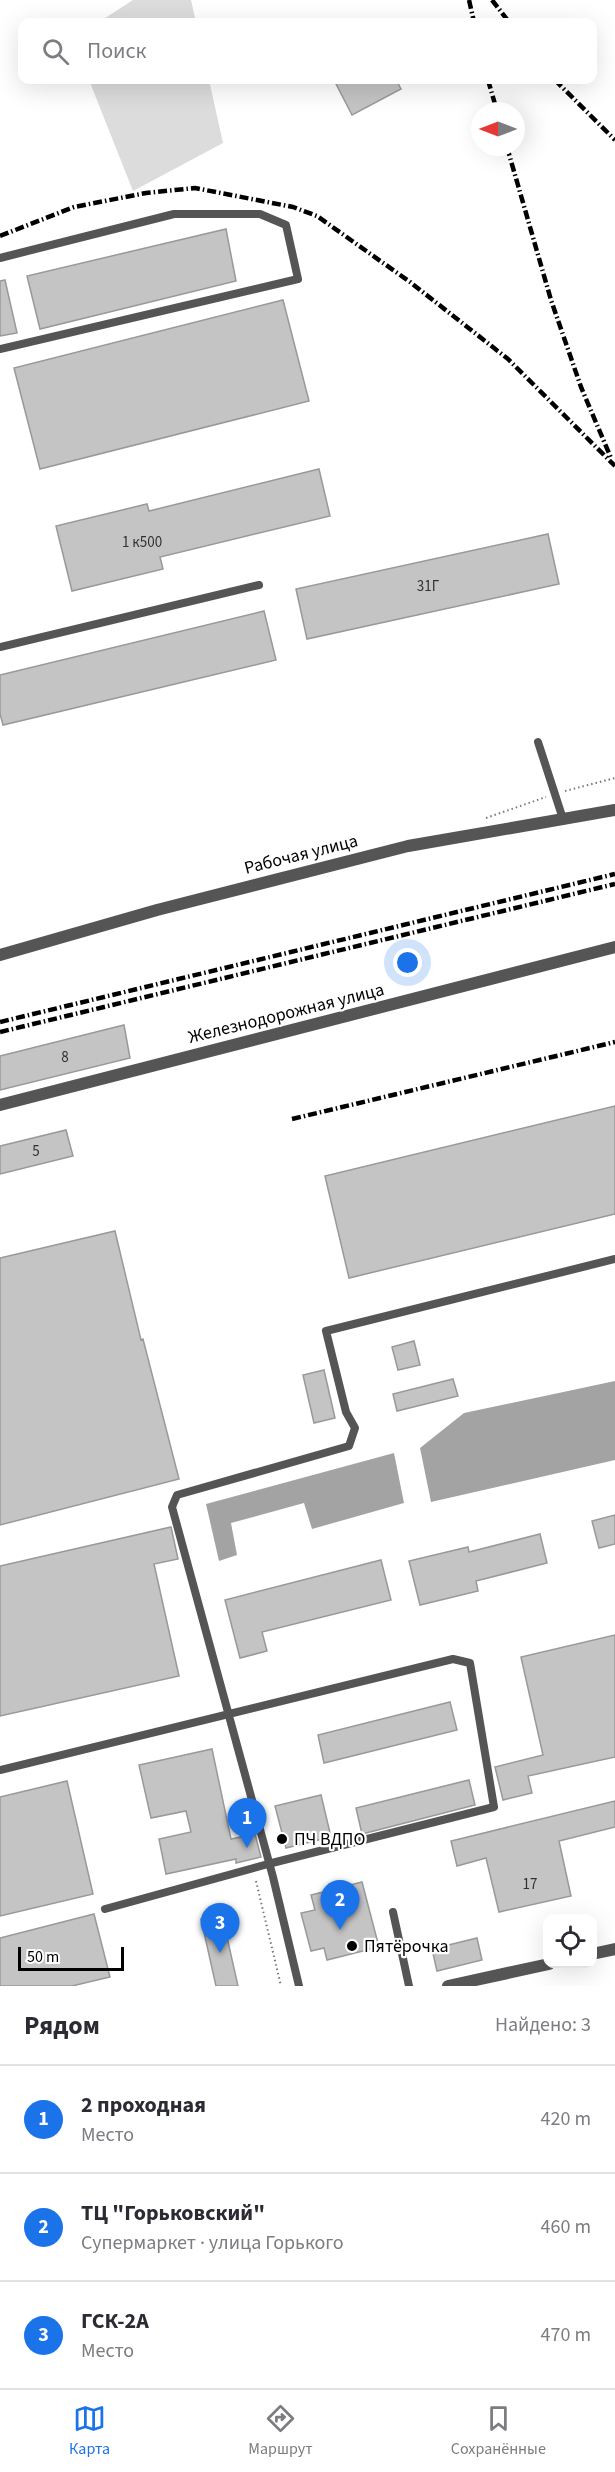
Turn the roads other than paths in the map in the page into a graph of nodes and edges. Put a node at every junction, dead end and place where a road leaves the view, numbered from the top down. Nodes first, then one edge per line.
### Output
1 (0, 258) edge
2 (0, 349) edge
3 (259, 585) dead end
4 (0, 647) edge
5 (538, 742) dead end
6 (615, 810) edge
7 (563, 819) junction
8 (615, 947) edge
9 (0, 955) edge
10 (0, 1105) edge
11 (615, 1259) edge
12 (228, 1714) junction
13 (0, 1770) edge
14 (268, 1864) junction
15 (105, 1909) dead end
16 (393, 1912) dead end
17 (615, 1949) edge
18 (597, 1953) edge
19 (543, 1966) edge
20 (474, 1983) edge
21 (299, 1986) edge
22 (409, 1986) edge
23 (448, 1986) edge

1 - 2 lane
3 - 4 lane
5 - 7 lane
6 - 7 street, Рабочая улица
7 - 9 street, Рабочая улица
8 - 10 street, Железнодорожная улица
11 - 12 lane
12 - 13 lane
12 - 14 lane
12 - 14 lane
14 - 15 lane
14 - 21 lane
16 - 22 lane
17 - 18 street
19 - 20 street
20 - 23 street

